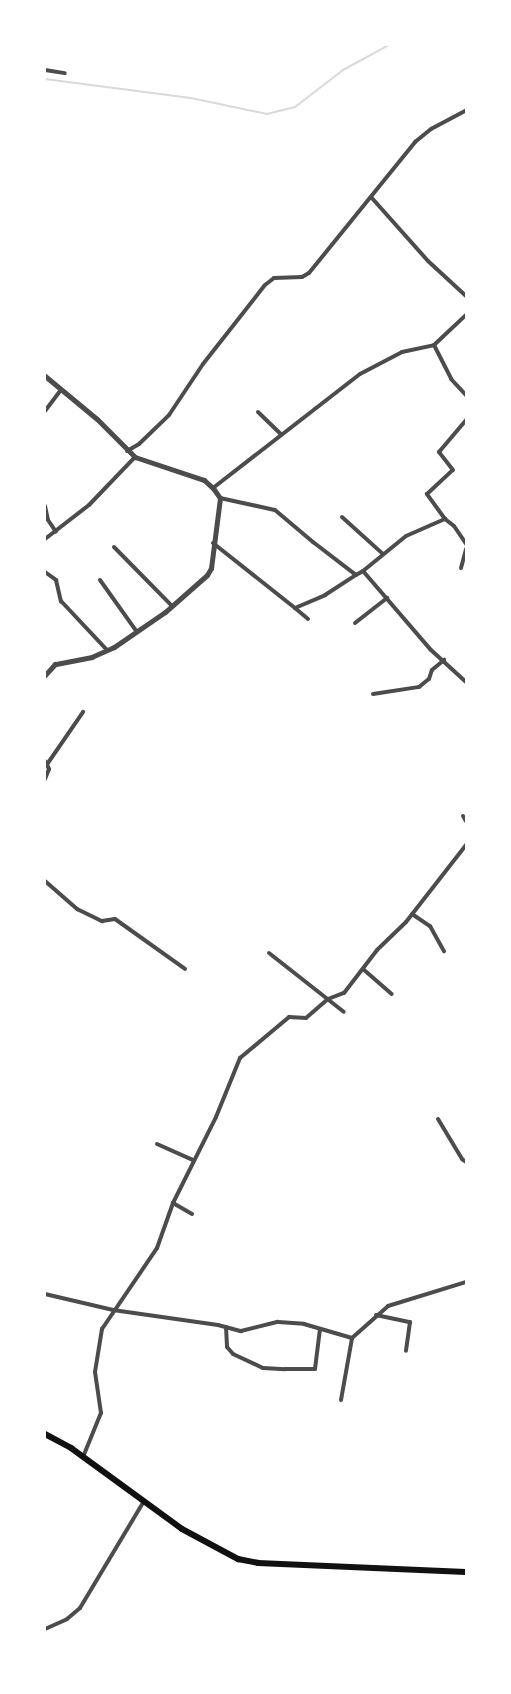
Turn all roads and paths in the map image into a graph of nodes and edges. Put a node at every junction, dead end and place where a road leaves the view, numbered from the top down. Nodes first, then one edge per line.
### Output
1 (45, 70) edge
2 (65, 73) dead end
3 (466, 110) edge
4 (371, 197) junction
5 (466, 296) edge
6 (466, 315) edge
7 (434, 345) junction
8 (45, 376) edge
9 (61, 390) junction
10 (466, 395) edge
11 (45, 411) edge
12 (258, 412) dead end
13 (466, 420) edge
14 (281, 434) junction
15 (127, 451) junction
16 (135, 457) junction
17 (213, 488) junction
18 (220, 498) junction
19 (45, 506) edge
20 (342, 517) dead end
21 (445, 519) junction
22 (56, 532) junction
23 (45, 539) edge
24 (212, 542) junction
25 (466, 544) edge
26 (114, 547) dead end
27 (466, 549) edge
28 (383, 554) junction
29 (461, 568) dead end
30 (363, 571) junction
31 (45, 572) edge
32 (356, 575) junction
33 (100, 580) dead end
34 (387, 598) junction
35 (172, 606) junction
36 (295, 608) junction
37 (308, 619) dead end
38 (355, 623) dead end
39 (137, 632) junction
40 (107, 651) junction
41 (444, 660) junction
42 (45, 675) edge
43 (466, 682) edge
44 (373, 694) dead end
45 (83, 712) dead end
46 (47, 762) edge
47 (45, 779) edge
48 (463, 816) dead end
49 (466, 821) edge
50 (466, 845) edge
51 (45, 881) edge
52 (412, 914) junction
53 (444, 951) dead end
54 (269, 953) dead end
55 (185, 969) dead end
56 (363, 969) junction
57 (392, 994) dead end
58 (328, 999) junction
59 (344, 1012) dead end
60 (438, 1119) dead end
61 (156, 1144) dead end
62 (193, 1160) junction
63 (466, 1162) edge
64 (173, 1203) junction
65 (192, 1214) dead end
66 (466, 1282) edge
67 (45, 1294) edge
68 (113, 1310) junction
69 (376, 1314) junction
70 (226, 1327) junction
71 (320, 1329) junction
72 (352, 1338) junction
73 (406, 1351) dead end
74 (341, 1400) dead end
75 (45, 1434) edge
76 (82, 1457) junction
77 (144, 1502) junction
78 (466, 1572) edge
79 (45, 1629) edge

1 - 2 street
3 - 4 street
4 - 5 street
4 - 15 street
6 - 7 street
7 - 10 street
7 - 14 street
8 - 9 street
9 - 11 street
9 - 15 street
12 - 14 street
13 - 21 street
14 - 17 street
15 - 16 street
16 - 17 street
16 - 22 street
17 - 18 street
18 - 24 street
18 - 32 street
19 - 22 street
20 - 28 street
21 - 25 street
21 - 28 street
22 - 23 street
24 - 35 street
24 - 36 street
26 - 35 street
27 - 29 street
28 - 30 street
30 - 32 street
30 - 34 street
31 - 40 street
32 - 36 street
33 - 39 street
34 - 38 street
34 - 41 street
35 - 39 street
36 - 37 street
39 - 40 street
40 - 42 street
41 - 43 street
41 - 44 street
45 - 46 street
46 - 47 street
48 - 49 street
50 - 52 street
51 - 55 street
52 - 53 street
52 - 56 street
54 - 58 street
56 - 57 street
56 - 58 street
58 - 59 street
58 - 62 street
60 - 63 street
61 - 62 street
62 - 64 street
64 - 65 street
64 - 68 street
66 - 69 street
67 - 68 street
68 - 70 street
68 - 76 street
69 - 72 street
69 - 73 street
70 - 71 street
70 - 71 street
71 - 72 street
72 - 74 street
75 - 76 main road
76 - 77 main road
77 - 78 main road
77 - 79 street

